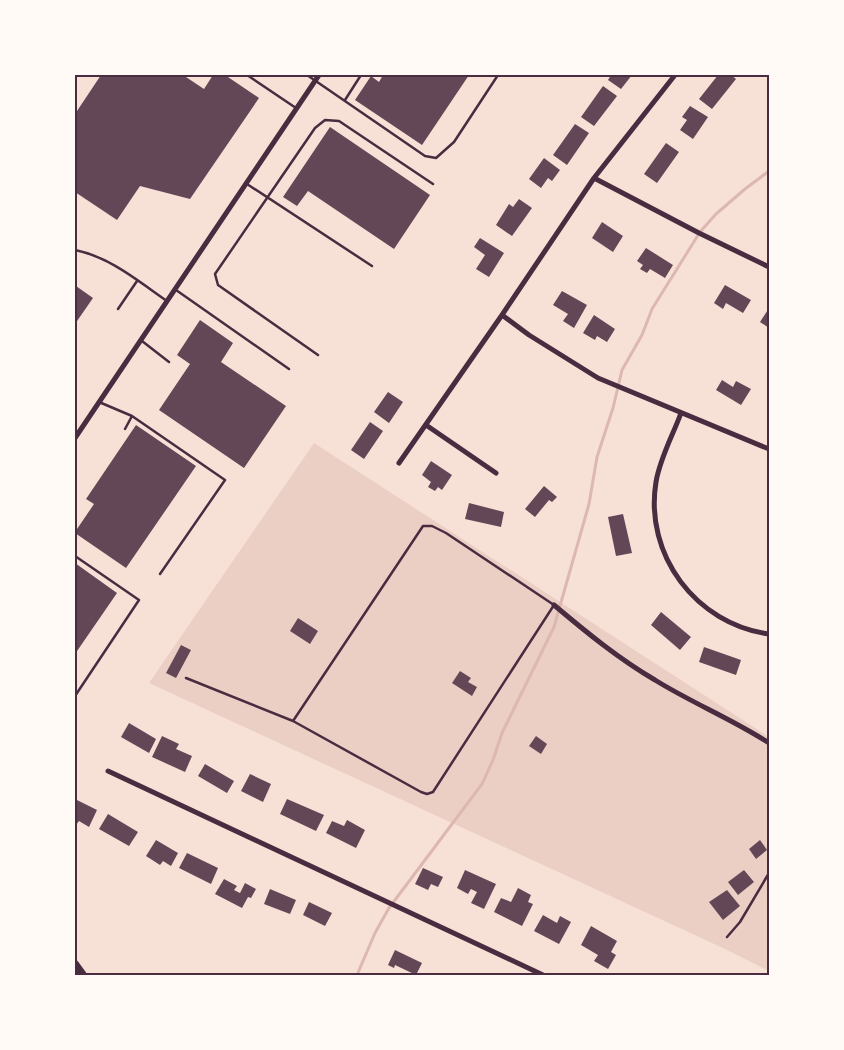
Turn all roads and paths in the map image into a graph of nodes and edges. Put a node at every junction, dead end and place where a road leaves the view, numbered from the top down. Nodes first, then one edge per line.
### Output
1 (247, 75) edge
2 (307, 75) edge
3 (361, 75) edge
4 (498, 75) edge
5 (675, 75) edge
6 (317, 77) edge
7 (344, 100) junction
8 (296, 108) junction
9 (594, 178) junction
10 (246, 183) junction
11 (433, 184) dead end
12 (267, 197) junction
13 (75, 250) edge
14 (372, 266) dead end
15 (769, 267) edge
16 (137, 281) junction
17 (175, 289) junction
18 (167, 300) junction
19 (118, 309) dead end
20 (502, 315) junction
21 (140, 340) junction
22 (318, 355) dead end
23 (169, 362) dead end
24 (289, 369) dead end
25 (99, 402) junction
26 (682, 413) junction
27 (132, 416) junction
28 (426, 425) junction
29 (125, 429) dead end
30 (75, 438) edge
31 (769, 449) edge
32 (399, 463) dead end
33 (496, 473) dead end
34 (75, 556) edge
35 (160, 574) dead end
36 (554, 605) junction
37 (769, 634) edge
38 (186, 678) dead end
39 (75, 696) edge
40 (293, 721) junction
41 (769, 743) edge
42 (108, 772) dead end
43 (769, 873) edge
44 (727, 937) dead end
45 (75, 964) edge
46 (75, 972) edge
47 (84, 975) edge
48 (543, 975) edge

1 - 8 lane
2 - 6 lane
3 - 7 lane
4 - 7 lane
5 - 9 street
6 - 7 lane
6 - 8 street
8 - 10 street
9 - 15 street
9 - 20 street
10 - 12 lane
10 - 17 street
11 - 12 lane
12 - 14 lane
12 - 22 lane
13 - 16 lane
16 - 18 lane
16 - 19 lane
17 - 18 street
17 - 24 lane
18 - 21 street
20 - 26 street
20 - 28 street
21 - 23 lane
21 - 25 street
25 - 27 lane
25 - 30 street
26 - 31 street
26 - 37 street
27 - 29 lane
27 - 35 lane
28 - 32 street
28 - 33 street
34 - 39 lane
36 - 40 lane
36 - 40 lane
36 - 41 street
38 - 40 lane
42 - 48 street
43 - 44 lane
45 - 47 main road
46 - 47 main road

